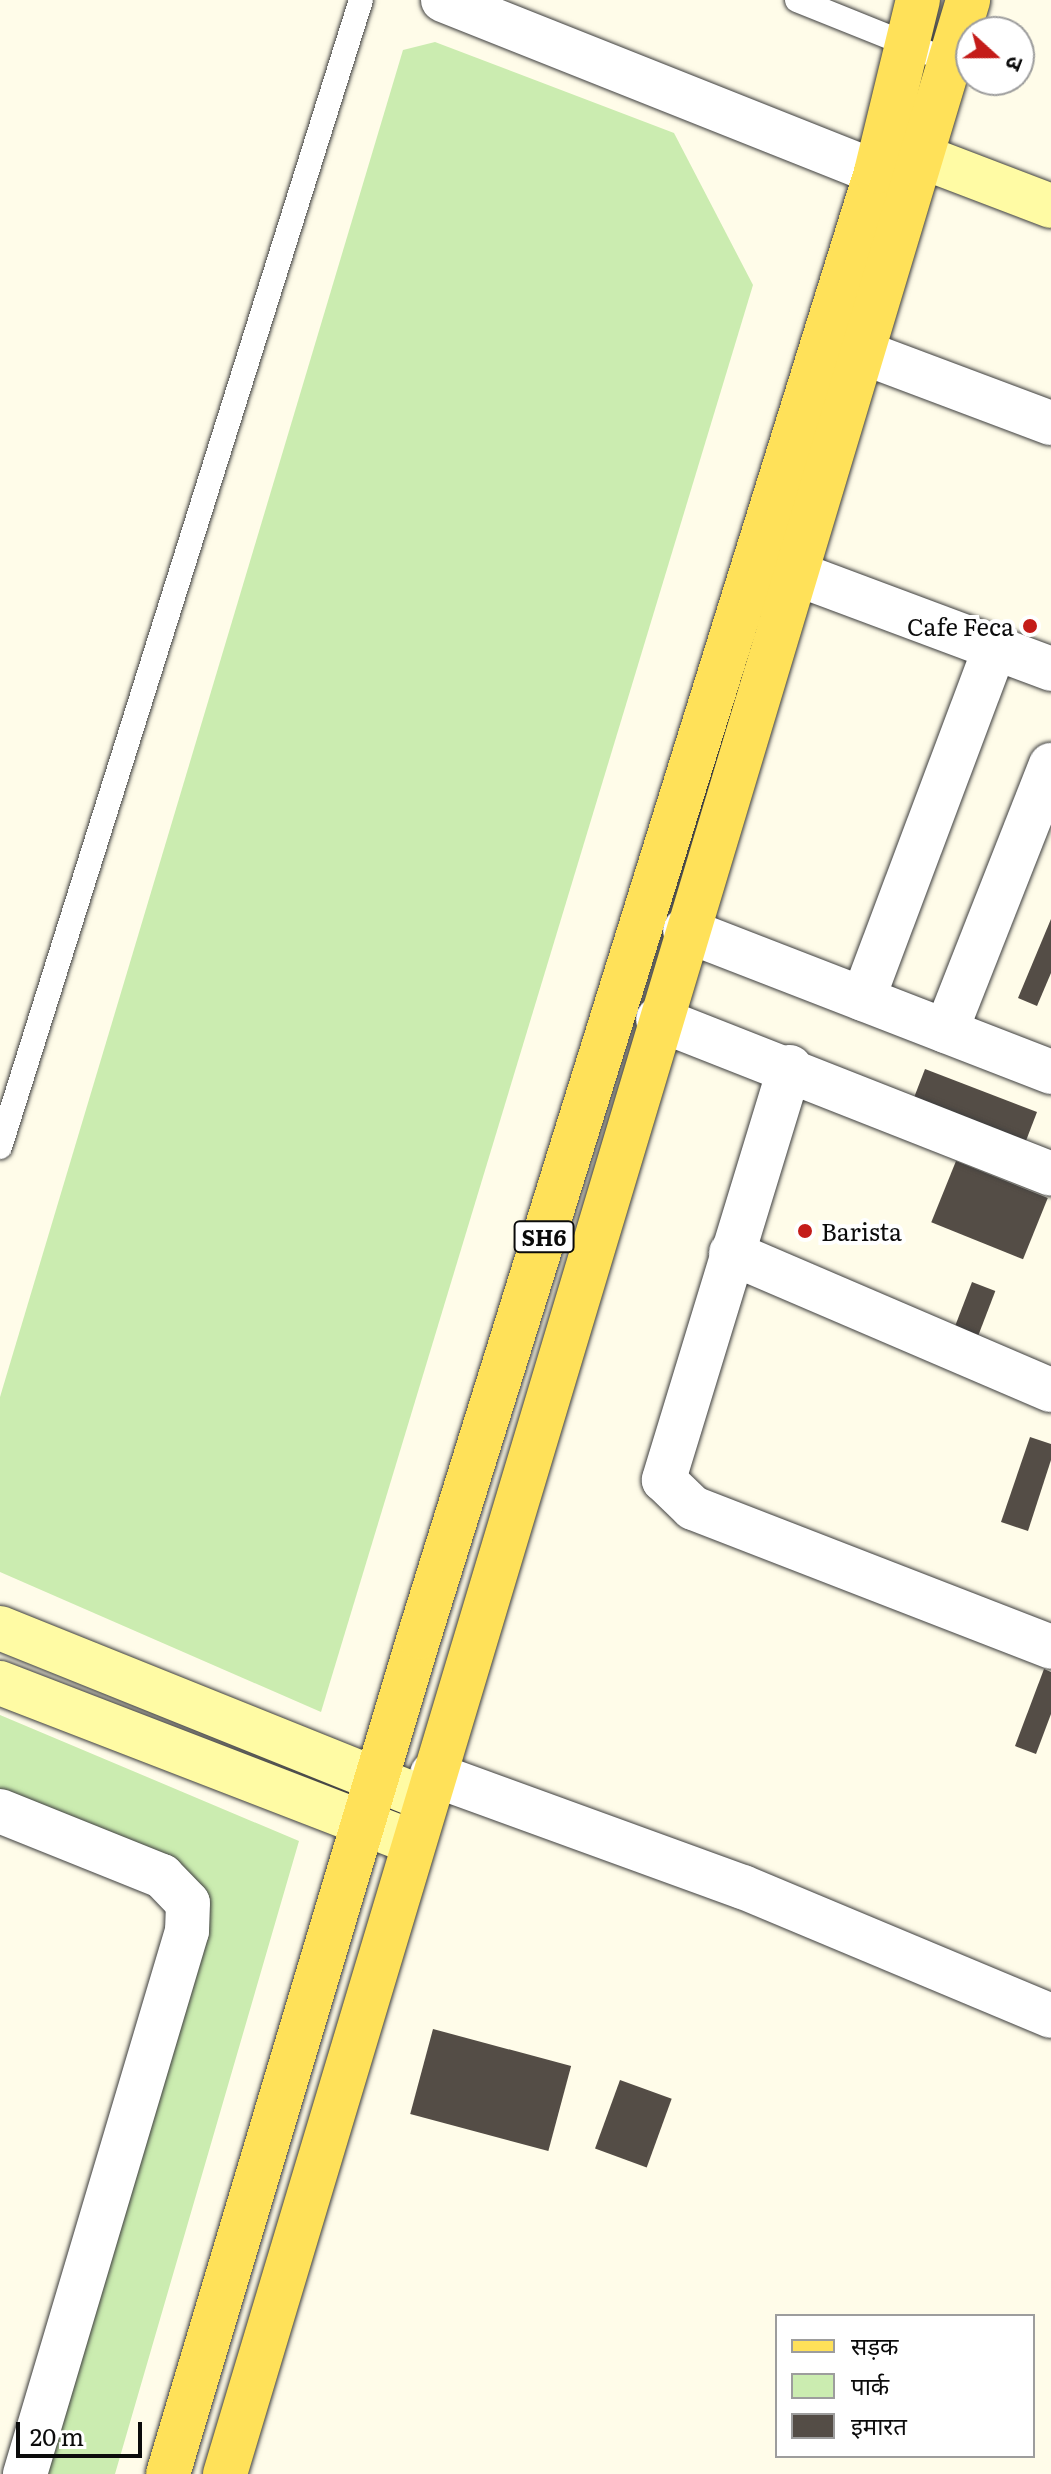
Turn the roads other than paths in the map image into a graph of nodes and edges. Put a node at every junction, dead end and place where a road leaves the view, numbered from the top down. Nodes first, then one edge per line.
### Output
1 (361, 0) edge
2 (443, 0) edge
3 (797, 0) edge
4 (918, 0) edge
5 (968, 0) edge
6 (906, 47) junction
7 (951, 62) junction
8 (920, 156) junction
9 (876, 172) junction
10 (1051, 206) edge
11 (859, 351) junction
12 (1051, 423) edge
13 (792, 572) junction
14 (995, 648) junction
15 (1051, 669) edge
16 (1051, 765) edge
17 (685, 930) junction
18 (863, 999) junction
19 (658, 1019) junction
20 (946, 1031) junction
21 (790, 1067) junction
22 (1051, 1072) edge
23 (0, 1147) edge
24 (1051, 1174) edge
25 (731, 1253) junction
26 (1051, 1390) edge
27 (0, 1628) edge
28 (1051, 1647) edge
29 (0, 1683) edge
30 (375, 1782) junction
31 (428, 1786) junction
32 (0, 1811) edge
33 (362, 1825) junction
34 (412, 1842) junction
35 (1051, 2016) edge
36 (25, 2474) edge
37 (168, 2474) edge
38 (225, 2474) edge

1 - 23 lane
2 - 9 street
3 - 6 lane
4 - 6 main road, SH6
5 - 7 main road, SH6
6 - 7 lane
6 - 9 main road, SH6
7 - 8 main road, SH6
8 - 9 main road
8 - 10 main road
8 - 11 main road, SH6
9 - 30 main road, SH6
11 - 12 street
11 - 13 main road, SH6
13 - 14 street
13 - 17 main road, SH6
14 - 15 street
14 - 18 street
16 - 20 street
17 - 18 street
17 - 19 main road, SH6
18 - 20 street
19 - 21 street
19 - 31 main road, SH6
20 - 22 street
21 - 24 street
21 - 25 street
25 - 26 street
25 - 28 street
27 - 30 main road
29 - 33 main road
30 - 31 main road
30 - 33 main road, SH6
31 - 34 main road, SH6
31 - 35 street
32 - 36 street
33 - 34 main road
33 - 37 main road, SH6
34 - 38 main road, SH6

